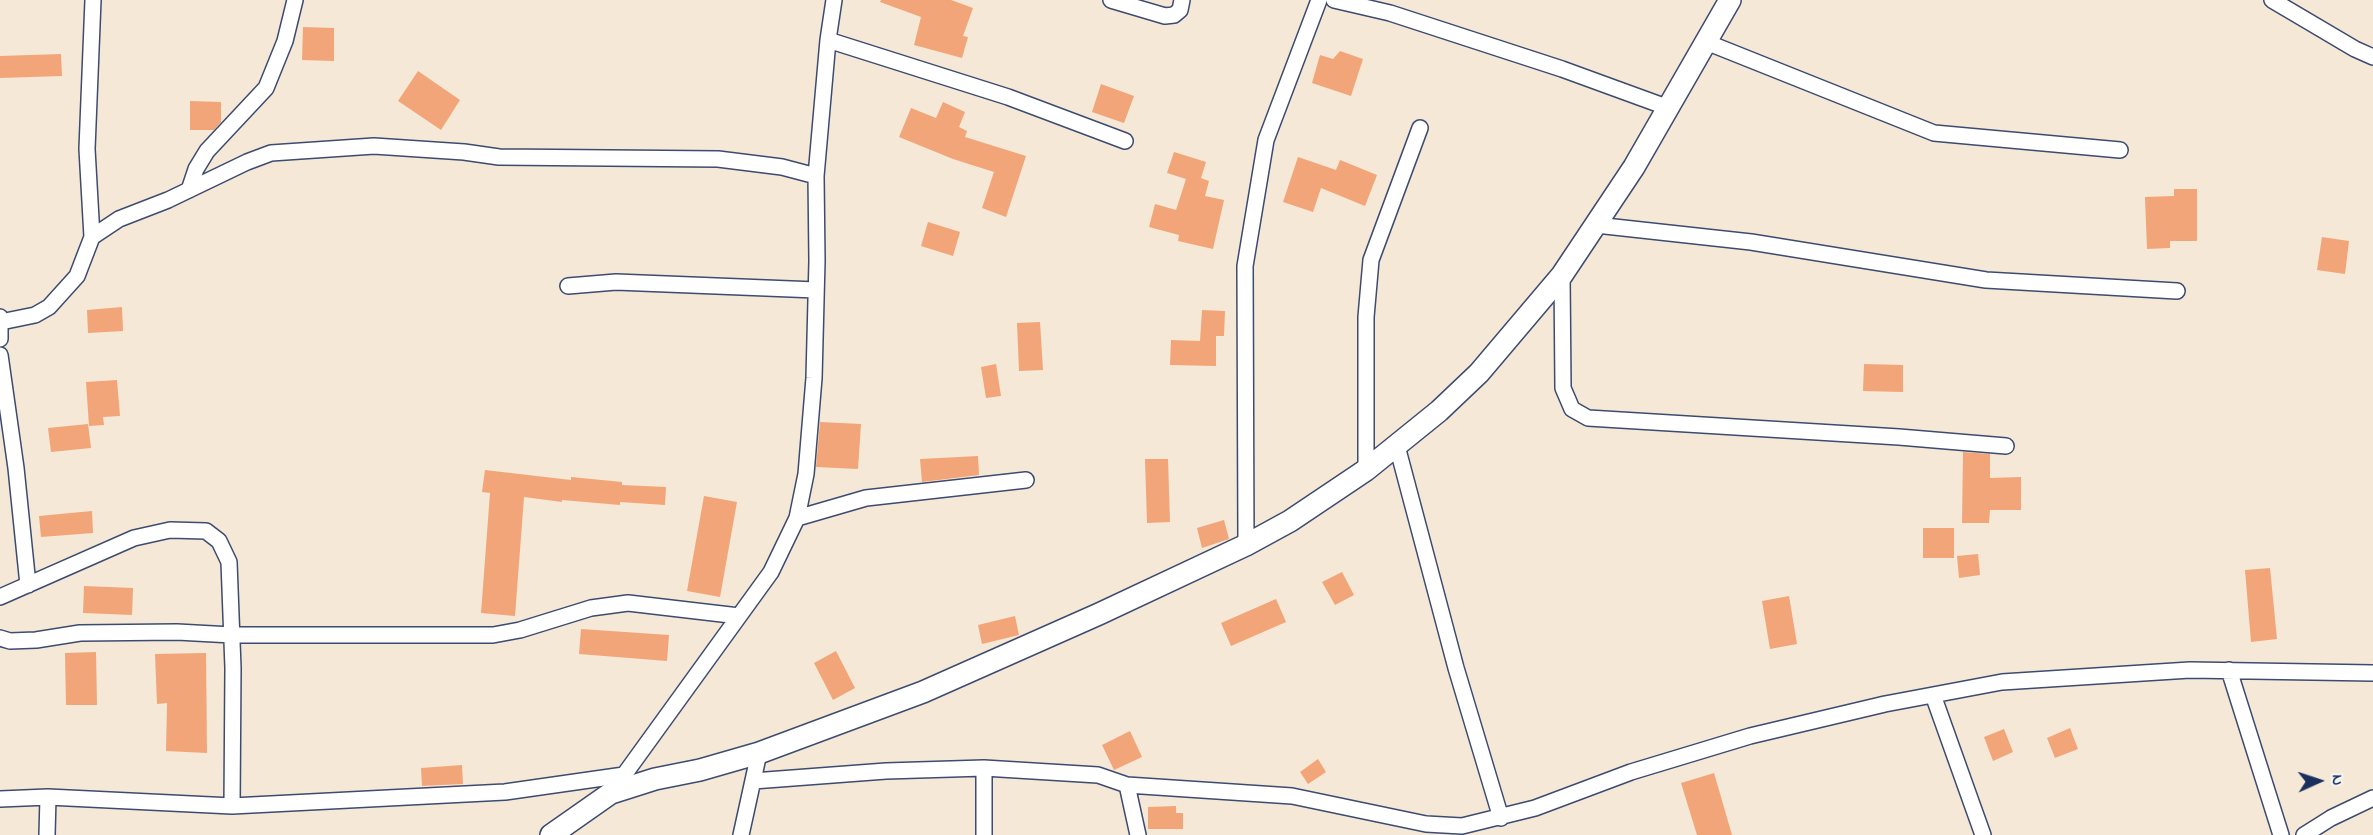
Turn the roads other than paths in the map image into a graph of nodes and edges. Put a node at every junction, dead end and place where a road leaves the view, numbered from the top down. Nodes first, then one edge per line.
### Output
1 (93, 0) edge
2 (295, 0) edge
3 (834, 0) edge
4 (1112, 0) edge
5 (1182, 0) edge
6 (1319, 0) edge
7 (1334, 0) edge
8 (1730, 0) edge
9 (2272, 0) edge
10 (1392, 7) edge
11 (828, 40) junction
12 (1706, 42) junction
13 (2373, 57) edge
14 (1669, 108) junction
15 (1420, 128) dead end
16 (1125, 141) dead end
17 (2120, 150) dead end
18 (816, 176) junction
19 (189, 190) junction
20 (1596, 225) junction
21 (92, 237) junction
22 (1562, 275) junction
23 (568, 286) dead end
24 (816, 290) junction
25 (2177, 291) dead end
26 (1, 320) edge
27 (0, 339) edge
28 (0, 355) edge
29 (1397, 446) junction
30 (2006, 446) dead end
31 (1366, 470) junction
32 (1026, 480) dead end
33 (797, 518) junction
34 (1246, 545) junction
35 (28, 585) junction
36 (0, 597) edge
37 (739, 616) junction
38 (232, 635) junction
39 (0, 638) edge
40 (2229, 670) junction
41 (2373, 673) edge
42 (1933, 695) junction
43 (759, 753) junction
44 (984, 768) junction
45 (624, 775) junction
46 (753, 781) junction
47 (1127, 785) junction
48 (611, 793) junction
49 (48, 797) junction
50 (2373, 798) edge
51 (0, 800) edge
52 (232, 806) junction
53 (1501, 818) junction
54 (47, 835) edge
55 (551, 835) edge
56 (741, 835) edge
57 (984, 835) edge
58 (1138, 835) edge
59 (1983, 835) edge
60 (2282, 835) edge
61 (2304, 835) edge

1 - 21 street
2 - 19 street
3 - 11 street
4 - 5 street
6 - 34 street
7 - 10 street
8 - 12 street
9 - 13 street
10 - 14 street
11 - 16 street
11 - 18 street
12 - 14 street
12 - 17 street
14 - 20 street
15 - 31 street
18 - 19 street
18 - 24 street
19 - 21 street
20 - 22 street
20 - 25 street
21 - 26 street
22 - 29 street
22 - 30 street
23 - 24 street
24 - 33 street
26 - 27 street
28 - 35 street
29 - 31 street
29 - 53 street
31 - 34 street
32 - 33 street
33 - 37 street
34 - 43 street
35 - 36 street
35 - 38 street
37 - 38 street
37 - 45 street
38 - 39 street
38 - 52 street
40 - 41 street
40 - 42 street
40 - 60 street
42 - 53 street
42 - 59 street
43 - 46 street
43 - 48 street
44 - 46 street
44 - 47 street
44 - 57 street
45 - 48 street
45 - 52 street
46 - 56 street
47 - 53 street
47 - 58 street
48 - 55 street
49 - 51 street
49 - 52 street
49 - 54 street
50 - 61 street

